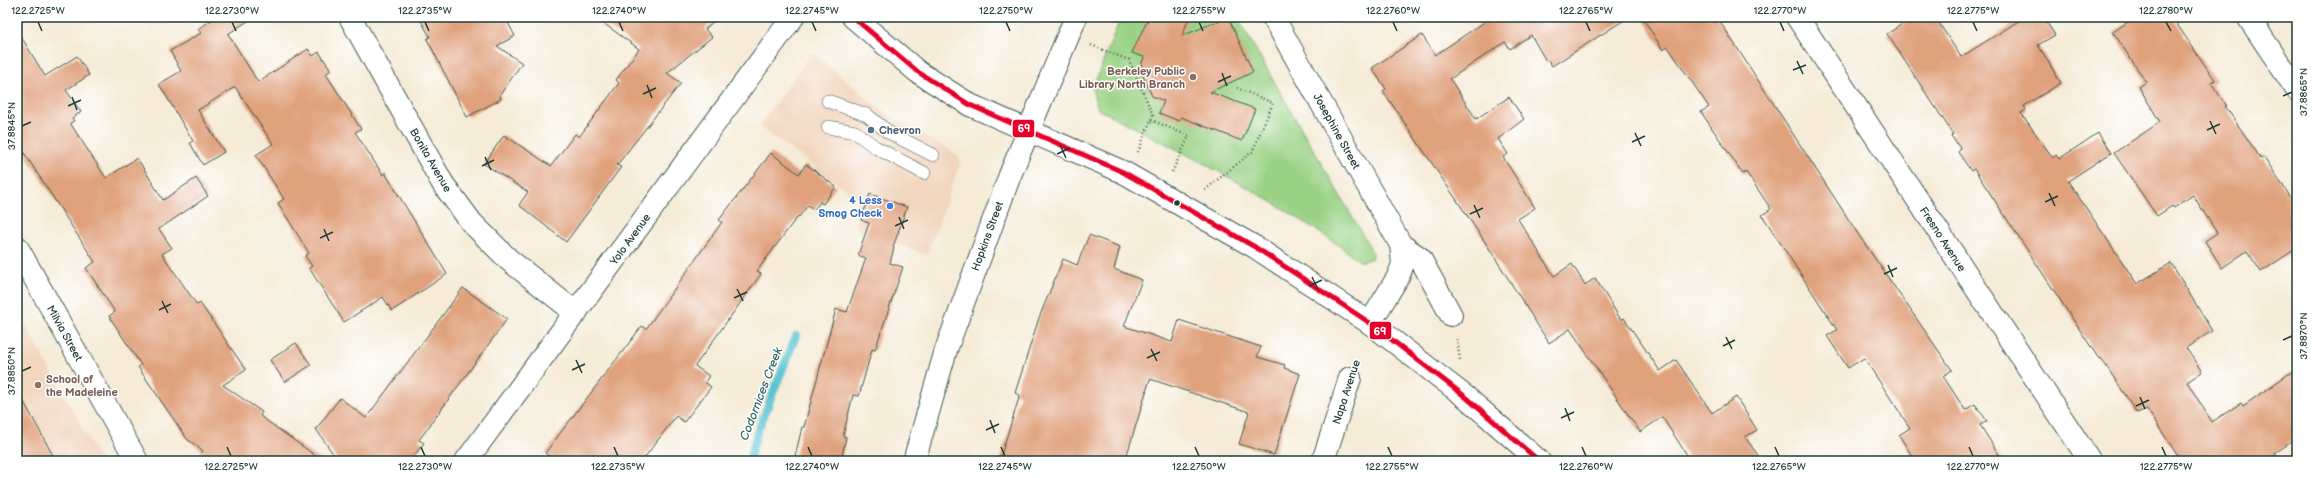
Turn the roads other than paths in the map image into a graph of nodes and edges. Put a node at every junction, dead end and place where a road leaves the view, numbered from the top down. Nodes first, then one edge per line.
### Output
1 (350, 17) edge
2 (793, 17) edge
3 (853, 17) edge
4 (1076, 17) edge
5 (1273, 17) edge
6 (1797, 17) edge
7 (2248, 17) edge
8 (2297, 90) edge
9 (828, 102) dead end
10 (828, 127) dead end
11 (1029, 130) junction
12 (933, 155) dead end
13 (924, 173) dead end
14 (1401, 245) junction
15 (17, 247) edge
16 (576, 313) junction
17 (1452, 315) road end
18 (1370, 323) junction
19 (1350, 378) dead end
20 (137, 461) edge
21 (466, 461) edge
22 (914, 461) edge
23 (1323, 461) edge
24 (1539, 461) edge
25 (2090, 461) edge

1 - 16 street, Bonita Avenue
2 - 16 street, Yolo Avenue
3 - 11 street
4 - 11 street, Hopkins Street
5 - 14 street, Josephine Street
6 - 25 street, Fresno Avenue
7 - 8 street
9 - 12 lane
10 - 13 lane
11 - 18 street
11 - 22 street, Hopkins Street
14 - 17 street, Josephine Street
14 - 18 street, Josephine Street
15 - 20 street, Milvia Street
16 - 21 street, Yolo Avenue
18 - 24 street
19 - 23 street, Napa Avenue

